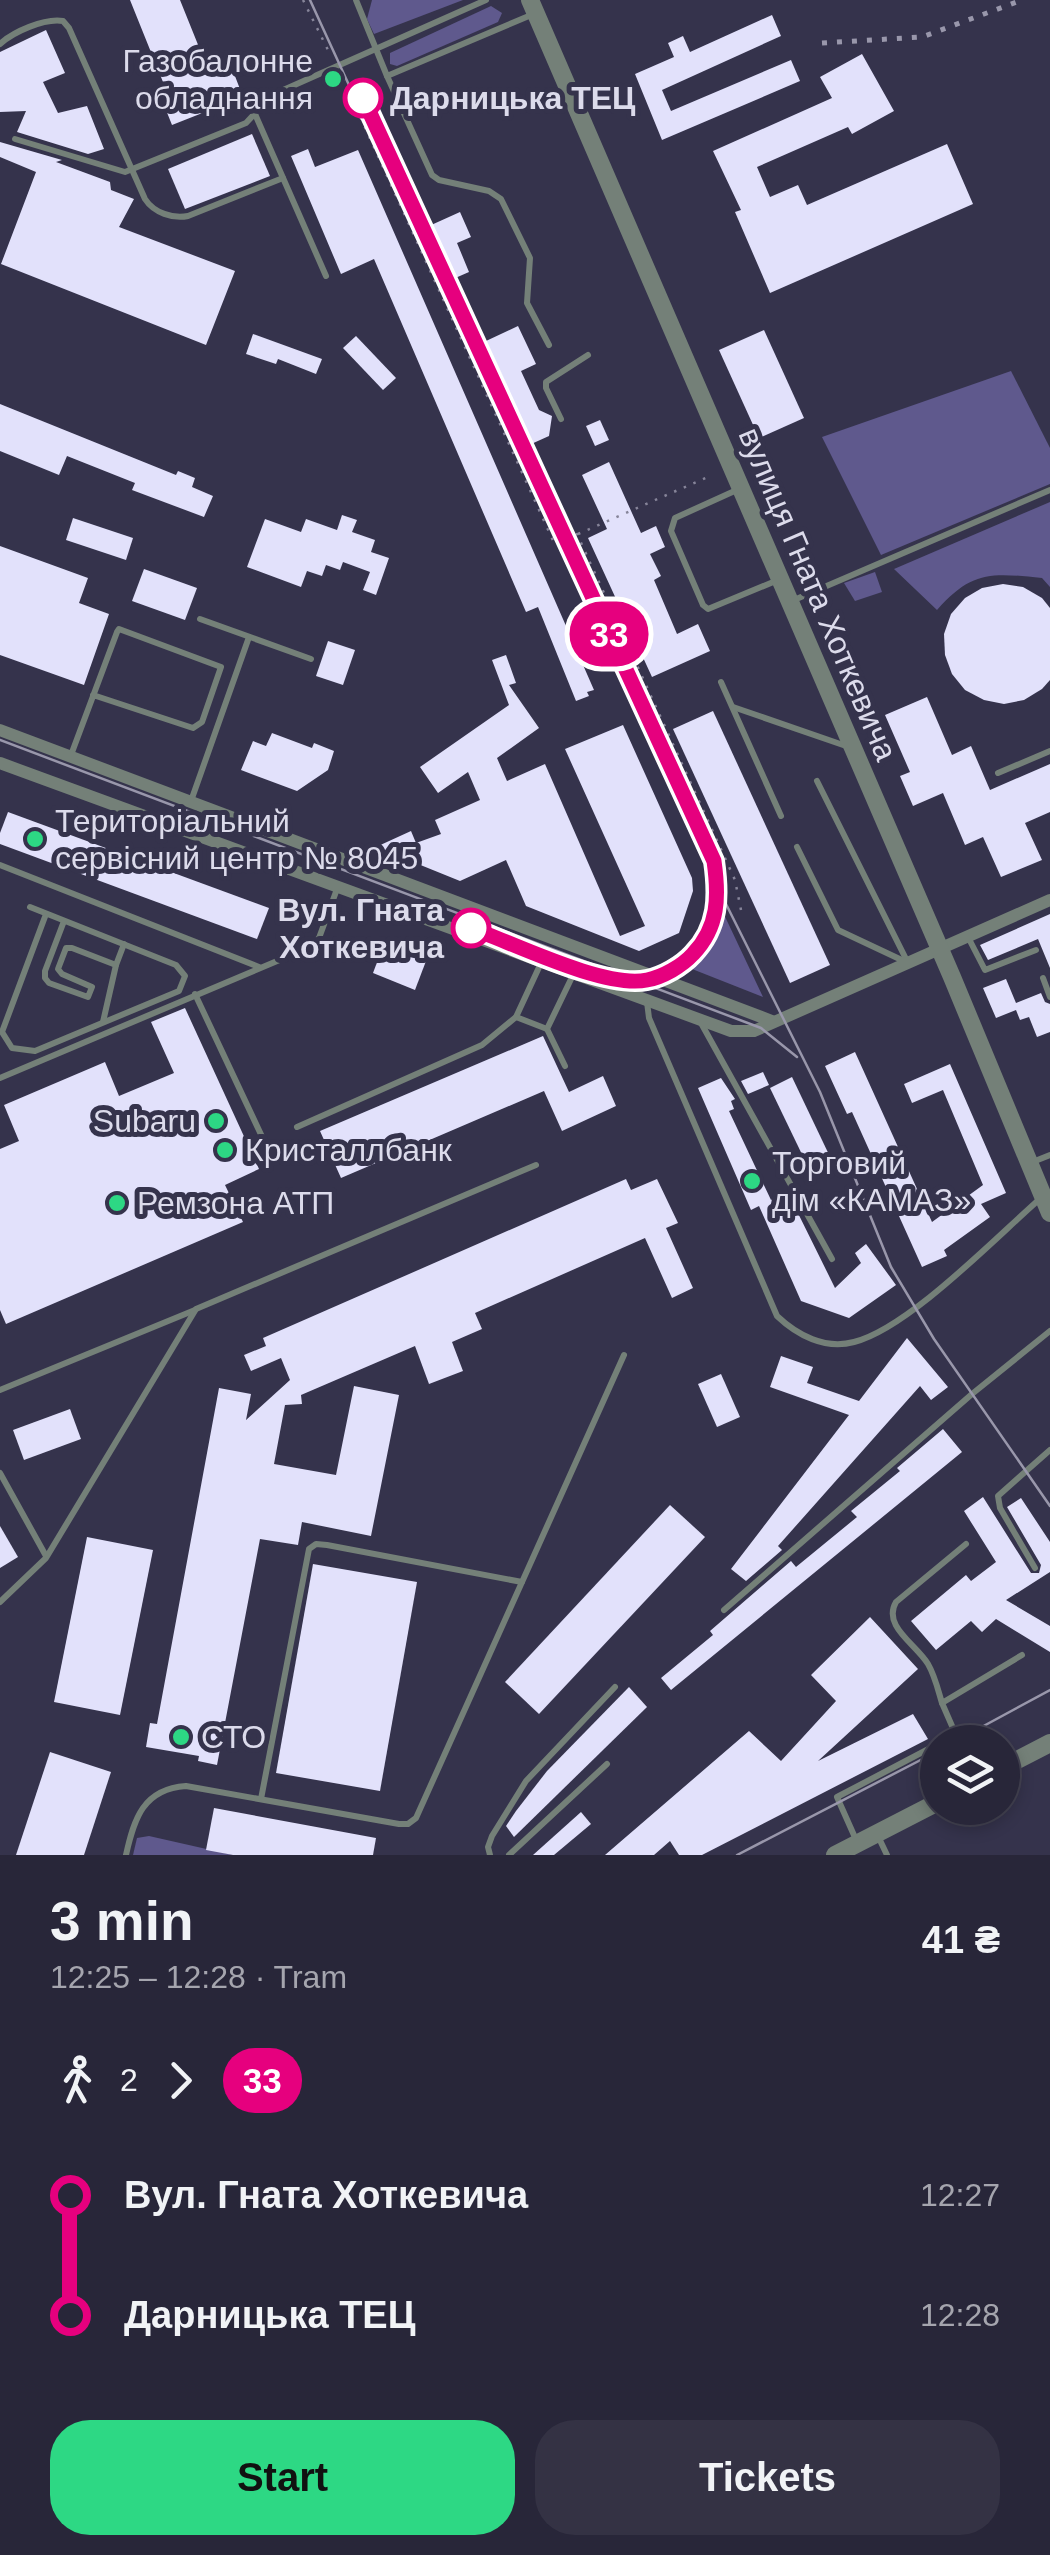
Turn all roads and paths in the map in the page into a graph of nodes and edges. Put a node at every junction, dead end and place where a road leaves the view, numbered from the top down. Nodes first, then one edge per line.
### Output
1 (303, 0) edge
2 (356, 0) edge
3 (486, 0) edge
4 (533, 7) edge
5 (0, 44) edge
6 (375, 47) junction
7 (336, 66) junction
8 (387, 76) junction
9 (255, 114) junction
10 (15, 138) dead end
11 (134, 168) junction
12 (283, 178) junction
13 (326, 276) dead end
14 (549, 345) dead end
15 (588, 355) dead end
16 (561, 419) dead end
17 (710, 476) dead end
18 (740, 489) junction
19 (1050, 490) edge
20 (577, 534) junction
21 (779, 579) junction
22 (789, 603) junction
23 (200, 619) dead end
24 (249, 637) junction
25 (312, 659) dead end
26 (721, 682) dead end
27 (93, 695) junction
28 (732, 706) junction
29 (0, 730) edge
30 (852, 748) junction
31 (1050, 750) edge
32 (70, 756) junction
33 (0, 762) edge
34 (998, 773) dead end
35 (817, 780) dead end
36 (191, 802) junction
37 (781, 816) dead end
38 (798, 847) dead end
39 (0, 865) edge
40 (338, 888) junction
41 (1050, 900) edge
42 (30, 908) dead end
43 (46, 914) junction
44 (742, 915) dead end
45 (64, 921) junction
46 (968, 936) junction
47 (124, 944) junction
48 (939, 948) junction
49 (1036, 950) dead end
50 (908, 962) junction
51 (541, 963) junction
52 (116, 964) junction
53 (260, 967) junction
54 (573, 975) junction
55 (1042, 978) dead end
56 (195, 994) junction
57 (1050, 997) edge
58 (647, 1002) junction
59 (516, 1018) junction
60 (772, 1021) junction
61 (700, 1022) junction
62 (103, 1023) junction
63 (548, 1029) junction
64 (565, 1066) dead end
65 (0, 1078) edge
66 (297, 1127) dead end
67 (265, 1144) dead end
68 (1050, 1156) edge
69 (1029, 1164) junction
70 (536, 1165) dead end
71 (1046, 1205) edge
72 (832, 1259) dead end
73 (196, 1310) junction
74 (1050, 1331) edge
75 (624, 1355) dead end
76 (0, 1390) edge
77 (1050, 1450) edge
78 (0, 1473) edge
79 (966, 1544) dead end
80 (46, 1558) junction
81 (1035, 1568) dead end
82 (522, 1582) junction
83 (0, 1602) edge
84 (724, 1610) dead end
85 (1022, 1655) dead end
86 (615, 1688) dead end
87 (942, 1704) junction
88 (951, 1725) edge
89 (1050, 1743) edge
90 (920, 1753) edge
91 (1020, 1759) edge
92 (607, 1764) dead end
93 (261, 1799) junction
94 (920, 1811) edge
95 (876, 1833) junction
96 (858, 1843) junction
97 (126, 1855) edge
98 (490, 1855) edge
99 (509, 1855) edge
100 (835, 1855) edge
101 (887, 1855) edge

1 - 7 path
2 - 6 lane
3 - 6 lane
4 - 8 lane
4 - 18 street, вулиця Гната Хоткевича
5 - 11 lane
6 - 7 lane
6 - 8 lane
7 - 9 lane
7 - 20 path
8 - 14 lane
9 - 11 lane
9 - 12 lane
10 - 11 lane
11 - 12 lane
12 - 13 lane
15 - 16 lane
17 - 20 path
18 - 21 street, вулиця Гната Хоткевича
18 - 21 lane
19 - 22 lane
20 - 44 path
21 - 22 street, вулиця Гната Хоткевича
22 - 30 street, вулиця Гната Хоткевича
23 - 24 lane
24 - 25 lane
24 - 36 lane
26 - 28 lane
27 - 27 lane
27 - 32 lane
28 - 30 lane
28 - 37 lane
29 - 32 street
30 - 48 street, вулиця Гната Хоткевича
31 - 34 lane
32 - 36 street
33 - 40 street
35 - 50 lane
36 - 60 street
38 - 50 lane
39 - 53 lane
40 - 51 street
40 - 53 lane
41 - 46 street
42 - 43 lane
43 - 45 lane
43 - 62 lane
45 - 47 lane
45 - 52 lane
46 - 48 street
46 - 49 lane
47 - 52 lane
47 - 62 lane
48 - 50 street
48 - 69 street, вулиця Гната Хоткевича
50 - 60 street
51 - 54 street
51 - 59 lane
52 - 62 lane
53 - 56 lane
54 - 58 street
54 - 63 lane
55 - 57 lane
56 - 65 lane
56 - 67 lane
58 - 61 street
58 - 71 lane
59 - 63 lane
59 - 66 lane
60 - 61 street
61 - 72 lane
63 - 64 lane
68 - 69 lane
69 - 71 street, вулиця Гната Хоткевича
70 - 73 lane
73 - 76 lane
73 - 80 lane
74 - 84 lane
75 - 82 lane
77 - 81 lane
78 - 80 lane
79 - 87 lane
80 - 83 lane
82 - 93 lane
82 - 93 lane
85 - 87 lane
86 - 98 lane
87 - 88 lane
89 - 91 street
90 - 96 lane
92 - 99 lane
93 - 97 lane
94 - 95 street
95 - 96 street
95 - 101 lane
96 - 100 street

